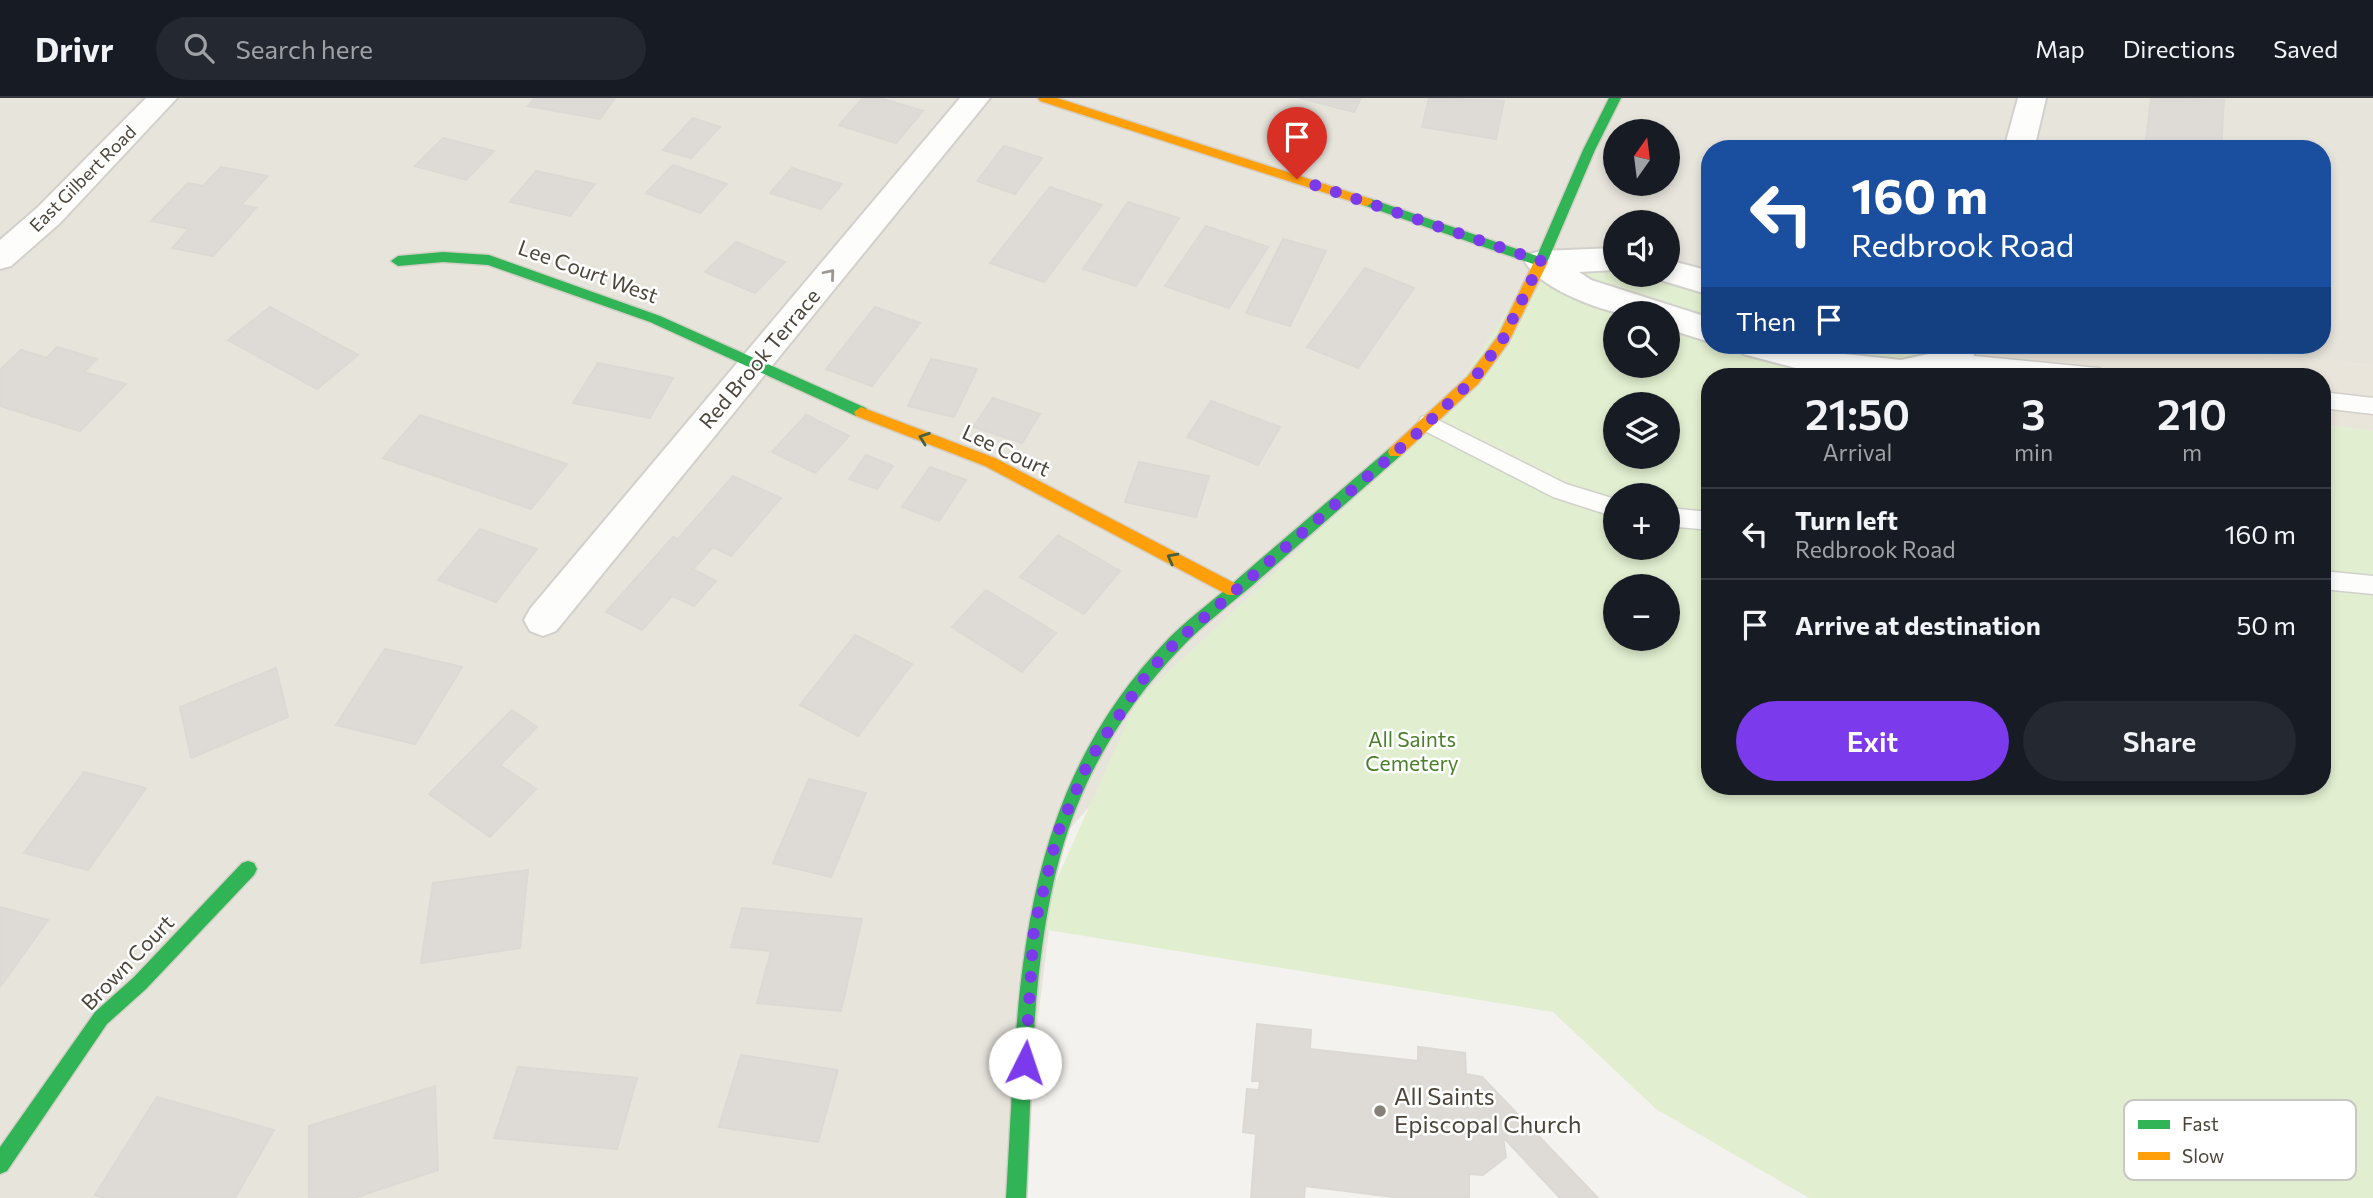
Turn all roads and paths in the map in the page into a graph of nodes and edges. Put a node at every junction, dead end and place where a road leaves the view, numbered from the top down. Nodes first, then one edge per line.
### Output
1 (163, 98) edge
2 (976, 98) edge
3 (1044, 98) edge
4 (1615, 98) edge
5 (2032, 98) edge
6 (2021, 140) edge
7 (0, 258) edge
8 (1603, 259) edge
9 (398, 261) dead end
10 (1541, 261) junction
11 (1680, 274) edge
12 (1701, 280) edge
13 (1620, 301) edge
14 (1680, 321) edge
15 (1701, 327) edge
16 (1789, 354) edge
17 (1955, 354) edge
18 (1964, 354) edge
19 (755, 364) junction
20 (1854, 368) edge
21 (1915, 368) edge
22 (2049, 368) edge
23 (2331, 401) edge
24 (2373, 406) edge
25 (1428, 423) junction
26 (1603, 504) edge
27 (1680, 518) edge
28 (1701, 520) edge
29 (2331, 581) edge
30 (2373, 585) edge
31 (1233, 590) junction
32 (543, 620) dead end
33 (247, 869) dead end
34 (0, 1164) edge
35 (1016, 1198) edge

1 - 7 street, East Gilbert Road
19 -> 2 street, Red Brook Terrace
3 - 10 main road
4 - 10 main road
5 - 6 street
8 - 10 street
9 - 19 main road, Lee Court West
10 - 13 street
10 - 25 main road
11 - 12 street
14 - 15 street
16 - 20 street
17 - 21 street
18 - 22 lane
31 -> 19 main road, Lee Court
19 - 32 street, Red Brook Terrace
23 - 24 lane
25 - 26 lane
25 - 31 main road
27 - 28 lane
29 - 30 lane
31 - 35 main road
33 - 34 main road, Brown Court

